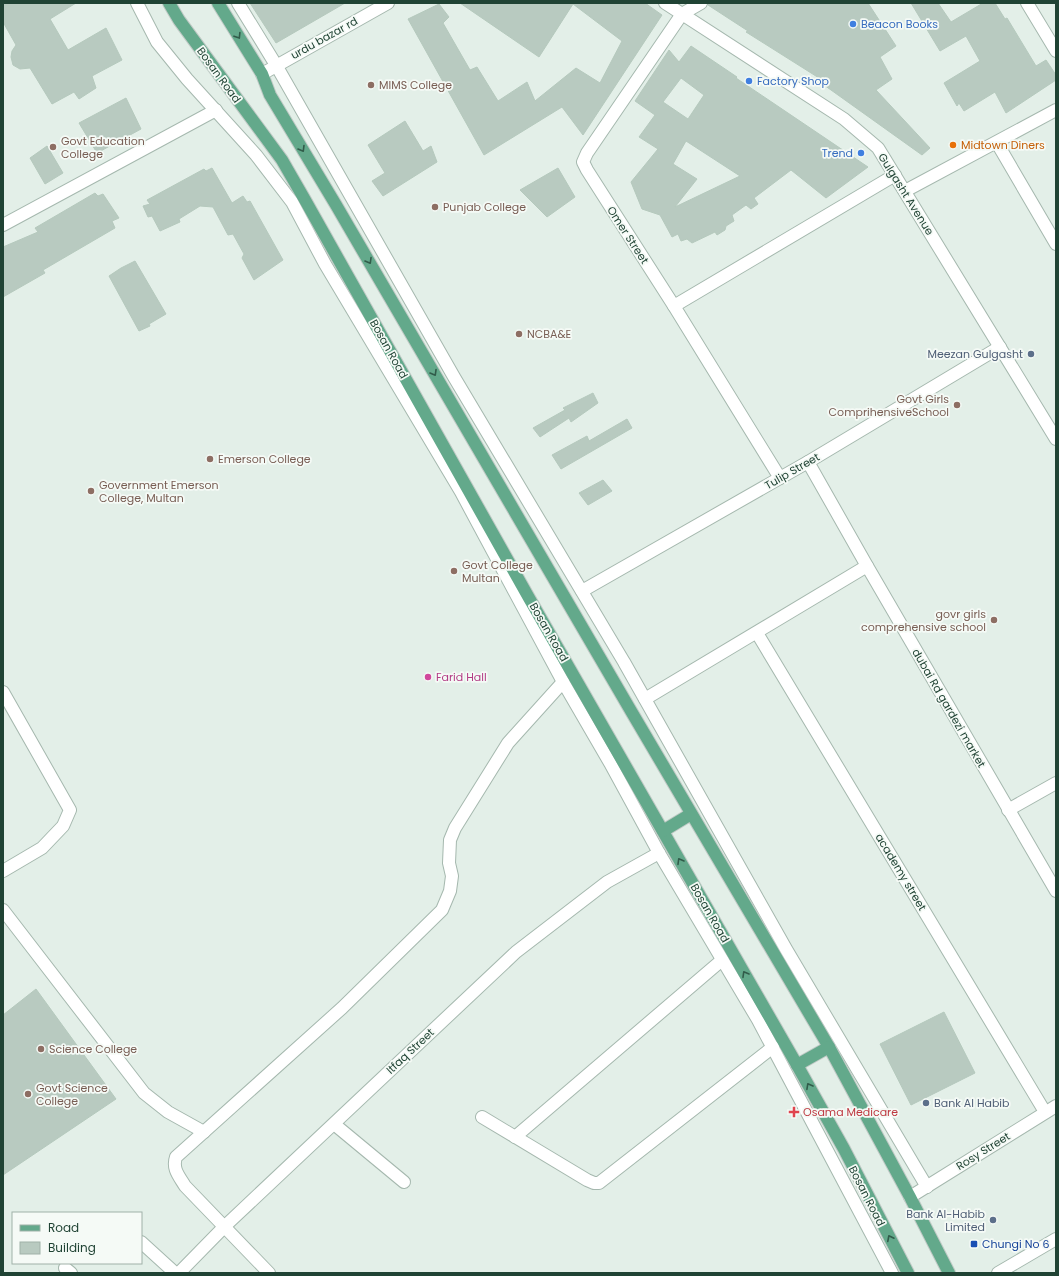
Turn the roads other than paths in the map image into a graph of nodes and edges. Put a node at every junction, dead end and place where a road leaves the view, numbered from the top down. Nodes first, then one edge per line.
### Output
1 (137, 3) edge
2 (169, 3) edge
3 (218, 3) edge
4 (238, 3) edge
5 (388, 3) edge
6 (665, 3) edge
7 (701, 3) edge
8 (1027, 3) edge
9 (682, 14) junction
10 (1056, 51) edge
11 (276, 66) junction
12 (262, 74) junction
13 (216, 110) junction
14 (1056, 110) edge
15 (997, 143) junction
16 (894, 175) junction
17 (905, 191) junction
18 (3, 226) edge
19 (1056, 244) edge
20 (674, 306) junction
21 (1000, 347) junction
22 (1056, 439) edge
23 (808, 462) junction
24 (780, 478) junction
25 (867, 566) junction
26 (582, 591) junction
27 (758, 633) junction
28 (563, 682) junction
29 (3, 692) edge
30 (645, 699) junction
31 (1056, 783) edge
32 (1008, 810) junction
33 (691, 814) junction
34 (663, 831) junction
35 (659, 853) junction
36 (3, 871) edge
37 (1056, 891) edge
38 (3, 910) edge
39 (722, 960) junction
40 (773, 1047) junction
41 (829, 1047) junction
42 (797, 1065) junction
43 (1051, 1109) edge
44 (482, 1117) dead end
45 (334, 1124) junction
46 (204, 1132) junction
47 (515, 1137) junction
48 (404, 1182) dead end
49 (927, 1187) junction
50 (910, 1197) junction
51 (225, 1226) junction
52 (1056, 1239) edge
53 (142, 1243) edge
54 (175, 1273) edge
55 (179, 1273) edge
56 (269, 1273) edge
57 (892, 1273) edge
58 (908, 1273) edge
59 (949, 1273) edge
60 (998, 1273) edge

1 - 13 street
2 - 34 main road, Bosan Road
3 -> 12 main road
4 - 11 street
5 - 11 street, urdu bazar rd
6 - 9 street, Gulgasht Avenue
7 - 9 street, Omer Street
8 - 10 street
9 - 16 street, Gulgasht Avenue
9 - 20 street, Omer Street
11 - 12 street, urdu bazar rd
11 - 26 street
12 -> 33 main road
13 - 18 street
13 - 28 street
14 - 15 street
15 - 17 street
15 - 19 street
16 - 17 street, Gulgasht Avenue
16 - 20 street
17 - 21 street, Gulgasht Avenue
20 - 24 street, Omer Street
21 - 22 street, Gulgasht Avenue
21 - 23 street, Tulip Street
23 - 24 street, Tulip Street
23 - 25 street, dubai Rd gardezi market
24 - 26 street, Tulip Street
25 - 27 street
25 - 32 street, dubai Rd gardezi market
26 - 30 street
27 - 30 street
27 - 43 street, academy street
28 - 35 street
28 - 46 street
29 - 36 street
30 - 49 street
31 - 32 street
32 - 37 street, dubai Rd gardezi market
33 - 34 main road
33 - 41 main road
42 -> 34 main road, Bosan Road
35 - 39 street
35 - 45 street, Itfaq Street
38 - 46 street
39 - 40 street
39 - 47 street
40 - 47 street
40 - 57 street
41 - 42 main road
41 - 50 main road
58 -> 42 main road, Bosan Road
43 - 49 street, Rosy Street
44 - 47 street
45 - 48 street
45 - 51 street, Itfaq Street
46 - 51 street
49 - 50 street, Rosy Street
50 - 59 main road
51 - 55 street, Itfaq Street
51 - 56 street
52 - 60 street
53 - 54 street

